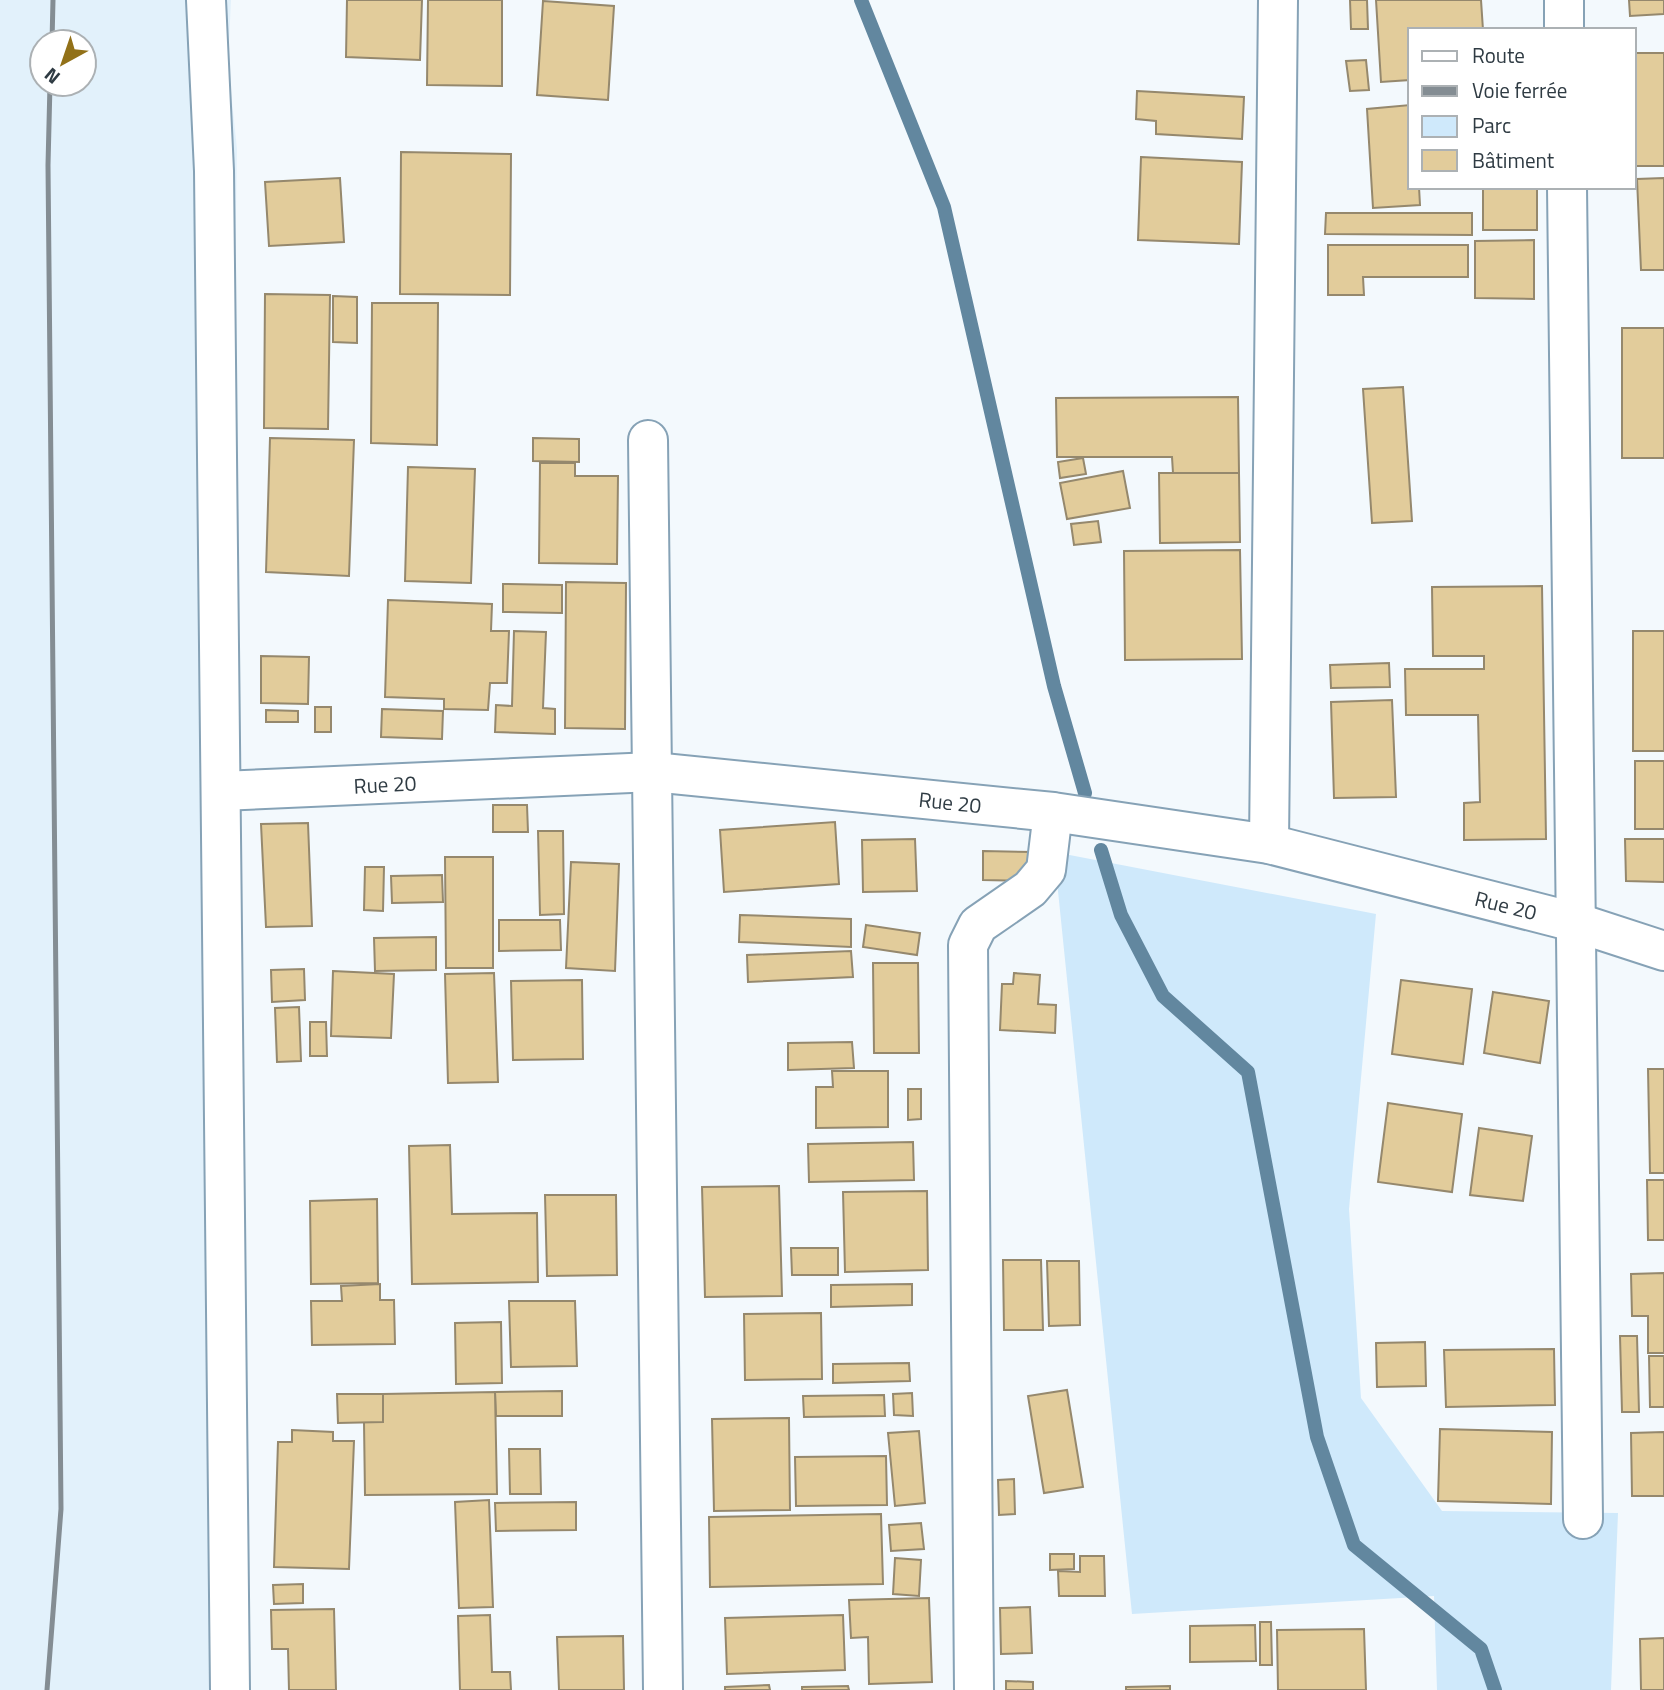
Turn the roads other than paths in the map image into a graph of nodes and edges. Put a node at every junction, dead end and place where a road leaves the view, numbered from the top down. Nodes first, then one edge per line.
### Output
1 (206, 0) edge
2 (1278, 0) edge
3 (1564, 0) edge
4 (1564, 28) edge
5 (1567, 189) edge
6 (648, 440) dead end
7 (653, 772) junction
8 (221, 791) junction
9 (1053, 812) junction
10 (1269, 844) junction
11 (1578, 923) junction
12 (1664, 951) edge
13 (1583, 1520) dead end
14 (230, 1690) edge
15 (663, 1690) edge
16 (974, 1690) edge

1 - 8 street
2 - 10 street
3 - 4 street
5 - 11 street
6 - 7 street
7 - 8 street, Rue 20
7 - 9 street, Rue 20
7 - 15 street
8 - 14 street
9 - 10 street, Rue 20
9 - 16 street
10 - 11 street, Rue 20
11 - 12 street, Rue 20
11 - 13 street

